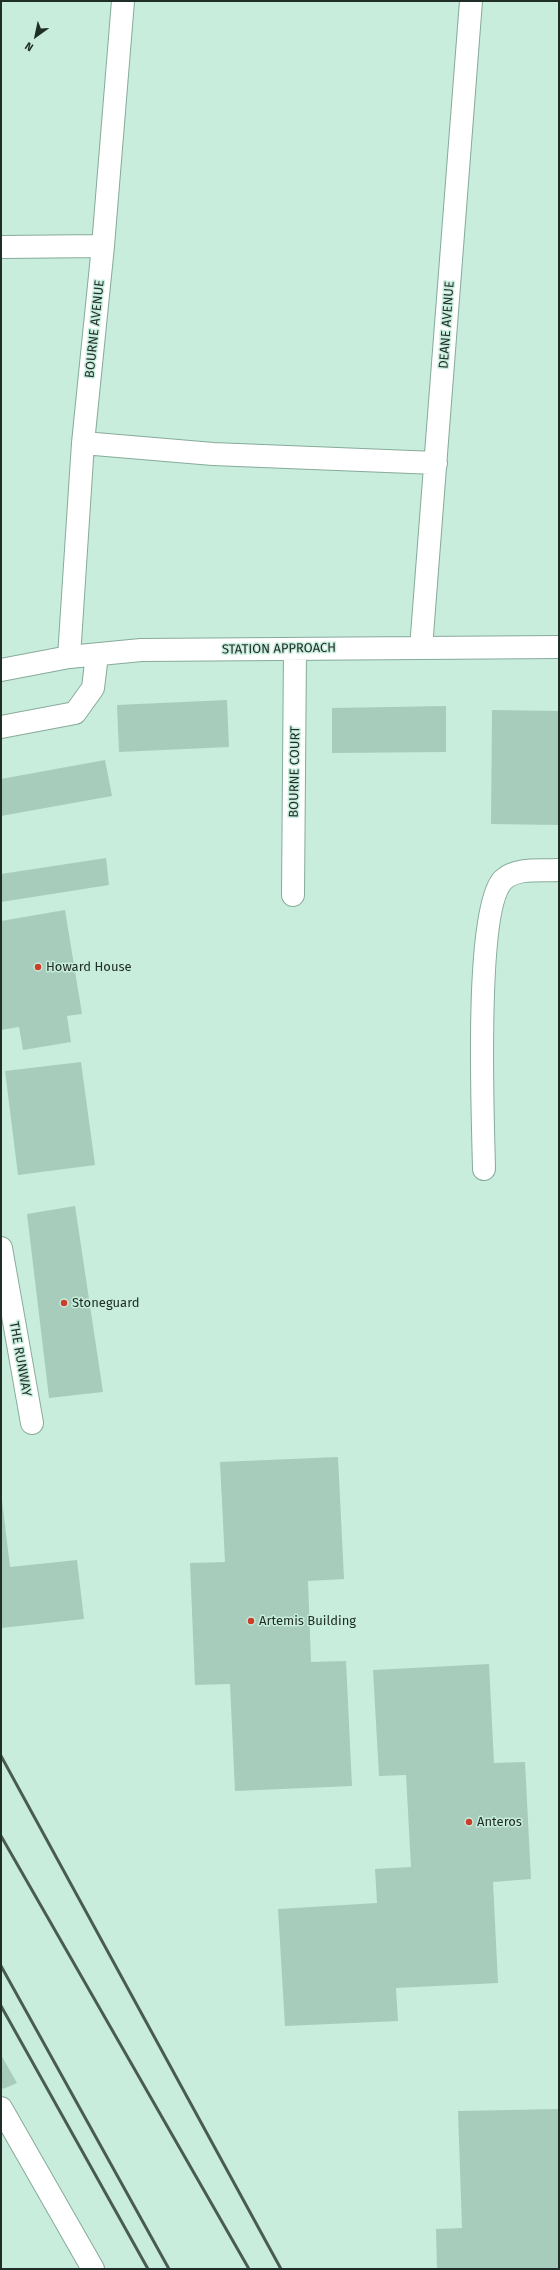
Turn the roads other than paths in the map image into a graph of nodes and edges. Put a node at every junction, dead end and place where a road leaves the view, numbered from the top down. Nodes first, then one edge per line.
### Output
1 (123, 1) edge
2 (471, 1) edge
3 (103, 246) junction
4 (1, 247) edge
5 (83, 443) junction
6 (436, 463) junction
7 (559, 647) edge
8 (421, 648) junction
9 (295, 649) junction
10 (97, 655) junction
11 (69, 657) junction
12 (1, 670) edge
13 (1, 727) edge
14 (559, 870) edge
15 (293, 895) dead end
16 (484, 1169) dead end
17 (1, 1248) edge
18 (32, 1423) dead end
19 (1, 2108) edge
20 (93, 2269) edge

1 - 3 street, BOURNE AVENUE
2 - 6 street, DEANE AVENUE
3 - 4 street
3 - 5 street, BOURNE AVENUE
5 - 6 street
5 - 11 street, BOURNE AVENUE
6 - 8 street, DEANE AVENUE
7 - 8 street, STATION APPROACH
8 - 9 street, STATION APPROACH
9 - 10 street, STATION APPROACH
9 - 15 street, BOURNE COURT
10 - 11 street, STATION APPROACH
10 - 13 street
11 - 12 street, STATION APPROACH
14 - 16 street
17 - 18 street, THE RUNWAY
19 - 20 street

